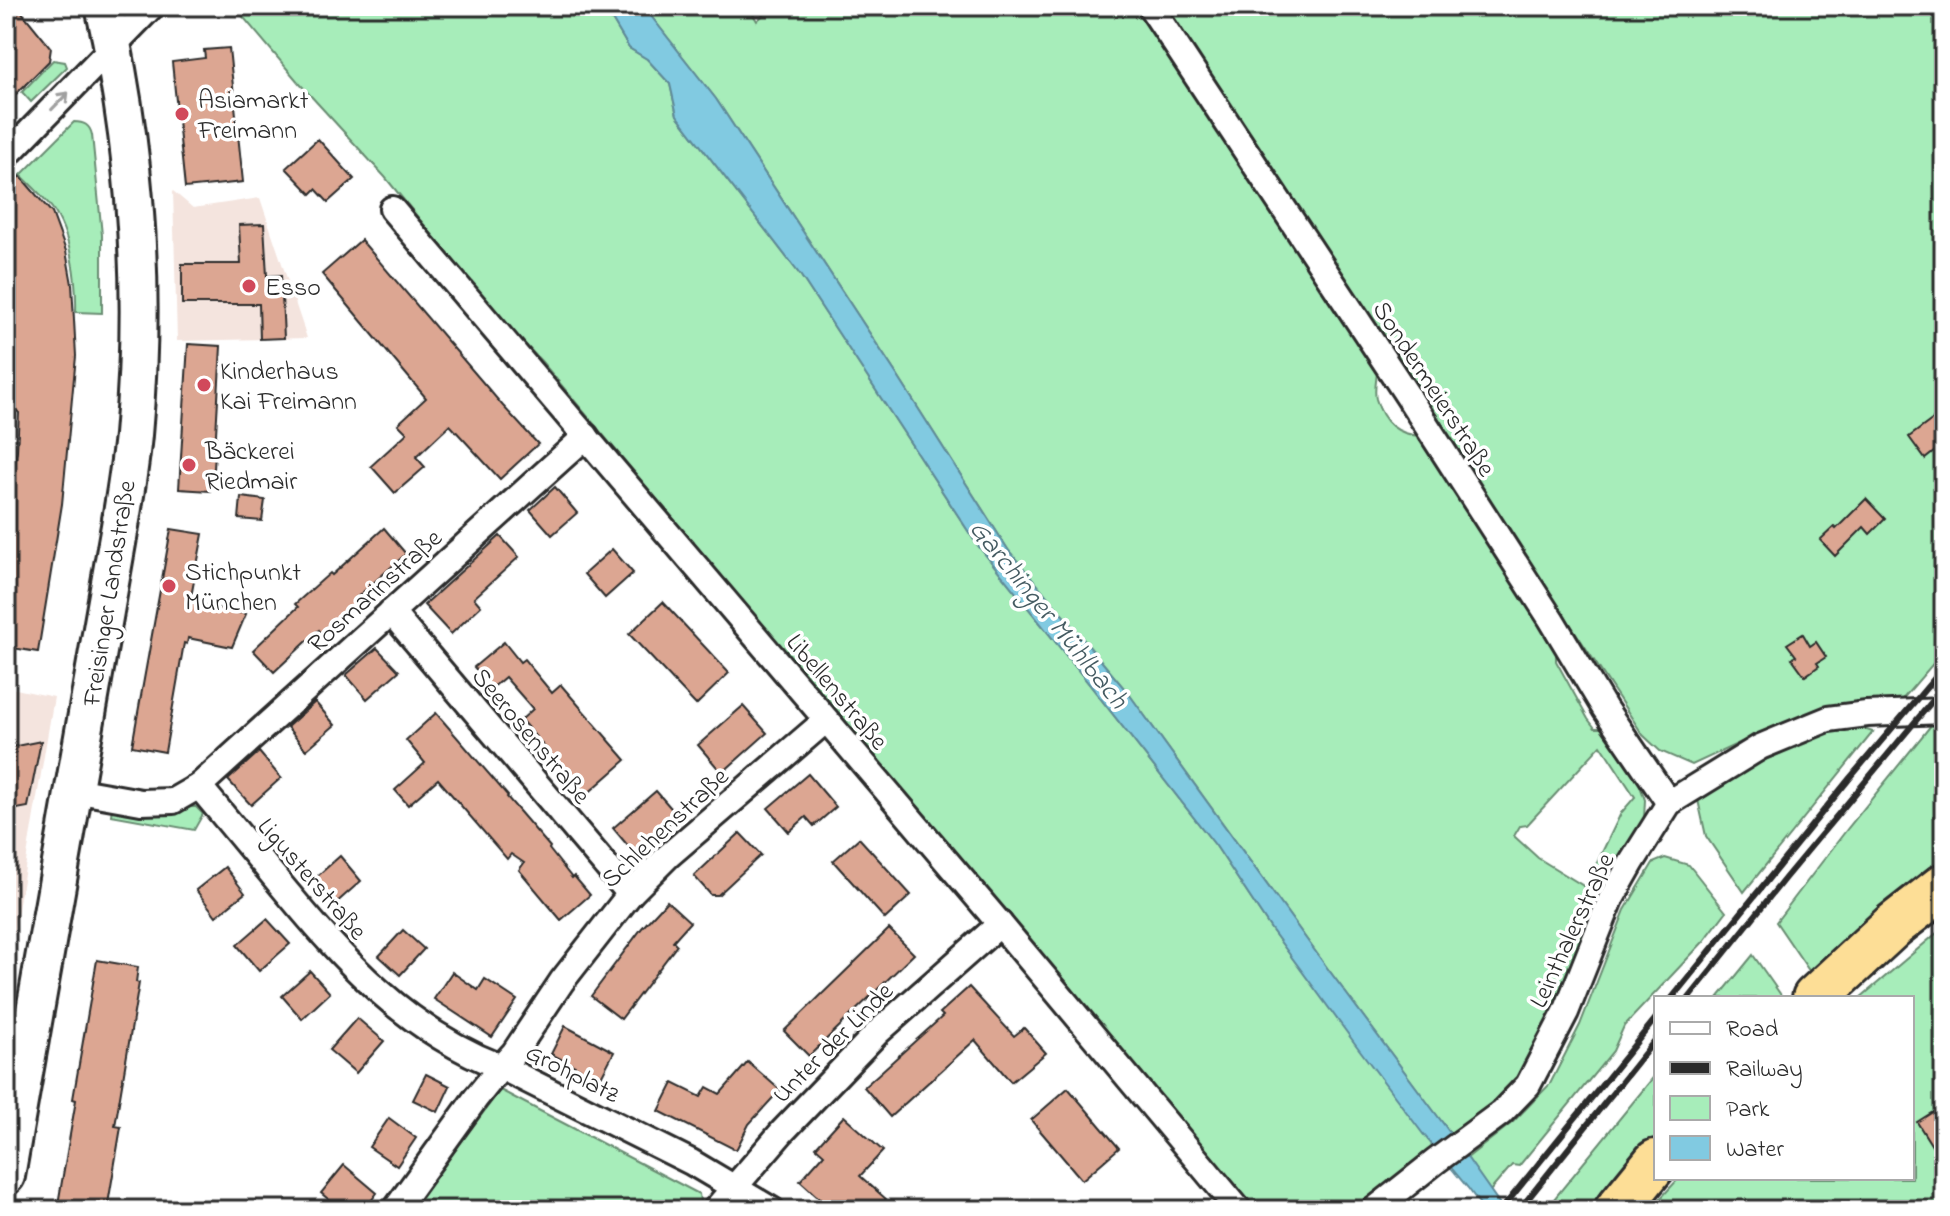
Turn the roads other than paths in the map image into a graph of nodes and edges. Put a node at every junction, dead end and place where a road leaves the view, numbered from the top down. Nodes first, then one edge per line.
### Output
1 (104, 6) edge
2 (152, 6) edge
3 (1150, 6) edge
4 (113, 46) junction
5 (6, 156) edge
6 (392, 209) dead end
7 (586, 436) junction
8 (391, 612) junction
9 (1944, 711) edge
10 (825, 721) junction
11 (199, 786) junction
12 (74, 790) junction
13 (1669, 803) junction
14 (1944, 886) edge
15 (630, 894) junction
16 (1000, 924) junction
17 (1817, 996) edge
18 (501, 1067) junction
19 (1654, 1164) edge
20 (6, 1176) edge
21 (735, 1187) junction
22 (395, 1210) edge
23 (715, 1210) edge
24 (772, 1210) edge
25 (1239, 1210) edge
26 (1374, 1210) edge
27 (1617, 1210) edge

1 - 4 main road, Freisinger Landstraße
2 - 4 street
3 - 13 street, Sondermeierstraße
5 -> 4 street
4 - 12 main road, Freisinger Landstraße
6 - 7 street, Libellenstraße
7 - 8 street, Rosmarinstraße
7 - 10 street, Libellenstraße
8 - 11 street, Rosmarinstraße
8 - 15 street, Seerosenstraße
9 - 13 street, Leinthalerstraße
10 - 15 street, Schlehenstraße
10 - 16 street, Libellenstraße
11 - 12 street
11 - 18 street, Ligusterstraße
12 - 20 main road, Freisinger Landstraße
13 - 26 street, Leinthalerstraße
14 - 17 highway
15 - 18 street, Schlehenstraße
16 - 21 street, Unter der Linde
16 - 25 street, Libellenstraße
18 - 21 street, Grohplatz
18 - 22 street, Grohplatz
19 - 27 highway
21 - 23 street, Unter der Linde
21 - 24 street, Grohplatz

